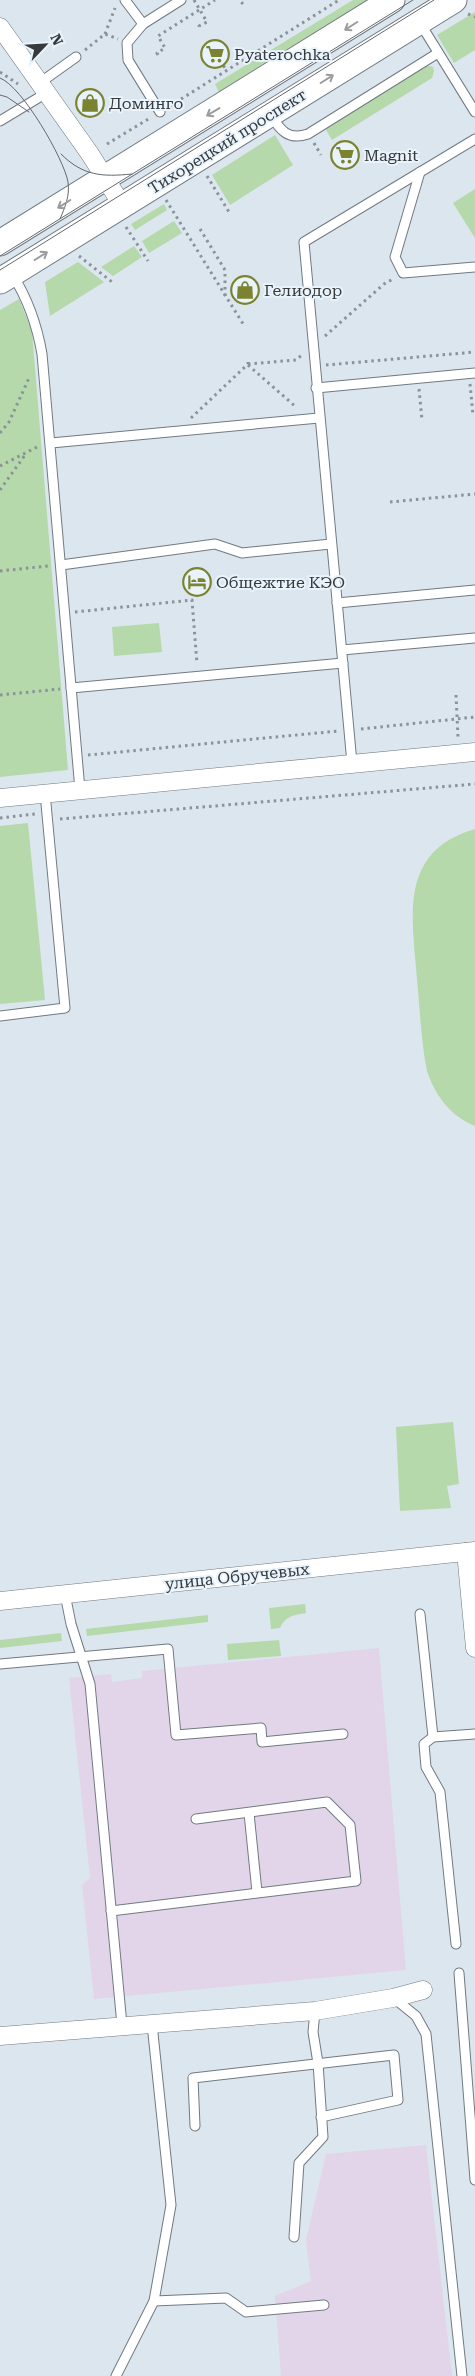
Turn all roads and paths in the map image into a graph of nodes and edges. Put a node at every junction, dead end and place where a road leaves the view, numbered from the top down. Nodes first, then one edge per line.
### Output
1 (118, 0) edge
2 (125, 0) edge
3 (181, 0) edge
4 (194, 0) edge
5 (215, 0) edge
6 (339, 0) edge
7 (392, 0) edge
8 (454, 0) edge
9 (200, 10) junction
10 (419, 22) junction
11 (143, 24) junction
12 (0, 27) edge
13 (202, 29) dead end
14 (105, 34) junction
15 (127, 43) junction
16 (438, 53) junction
17 (158, 56) dead end
18 (76, 58) joint
19 (220, 60) dead end
20 (226, 70) junction
21 (0, 72) edge
22 (44, 87) junction
23 (32, 103) junction
24 (160, 112) junction
25 (475, 112) edge
26 (270, 114) junction
27 (0, 121) edge
28 (475, 140) edge
29 (107, 144) dead end
30 (420, 172) junction
31 (205, 174) dead end
32 (106, 178) junction
33 (165, 199) dead end
34 (229, 212) dead end
35 (123, 215) junction
36 (200, 229) dead end
37 (0, 243) edge
38 (77, 254) dead end
39 (148, 261) dead end
40 (475, 267) edge
41 (403, 273) junction
42 (6, 278) edge
43 (112, 282) dead end
44 (225, 296) junction
45 (245, 327) dead end
46 (313, 347) junction
47 (475, 352) edge
48 (42, 354) junction
49 (248, 358) dead end
50 (296, 360) junction
51 (248, 364) junction
52 (315, 366) junction
53 (472, 373) edge
54 (418, 378) junction
55 (316, 388) junction
56 (473, 415) dead end
57 (319, 418) junction
58 (308, 419) junction
59 (422, 420) dead end
60 (178, 431) junction
61 (0, 433) edge
62 (51, 443) junction
63 (25, 455) junction
64 (0, 466) edge
65 (0, 490) edge
66 (475, 494) edge
67 (390, 502) dead end
68 (331, 544) junction
69 (61, 565) junction
70 (0, 571) edge
71 (475, 590) edge
72 (337, 603) junction
73 (65, 613) junction
74 (475, 638) edge
75 (342, 650) junction
76 (343, 663) junction
77 (198, 676) junction
78 (71, 688) junction
79 (0, 695) edge
80 (456, 695) dead end
81 (475, 717) edge
82 (457, 719) junction
83 (349, 730) junction
84 (467, 752) edge
85 (77, 756) junction
86 (352, 764) junction
87 (475, 784) edge
88 (80, 790) junction
89 (45, 793) junction
90 (0, 798) edge
91 (0, 818) edge
92 (48, 820) junction
93 (0, 1016) edge
94 (470, 1552) edge
95 (65, 1594) junction
96 (0, 1601) edge
97 (420, 1614) dead end
98 (475, 1648) edge
99 (83, 1656) junction
100 (0, 1664) edge
101 (343, 1734) dead end
102 (475, 1734) edge
103 (433, 1737) junction
104 (249, 1813) junction
105 (196, 1819) dead end
106 (257, 1892) junction
107 (111, 1911) junction
108 (456, 1944) dead end
109 (459, 1973) dead end
110 (423, 1990) dead end
111 (393, 1998) junction
112 (315, 2011) junction
113 (152, 2024) junction
114 (122, 2025) junction
115 (0, 2036) edge
116 (318, 2063) junction
117 (321, 2117) junction
118 (195, 2126) dead end
119 (475, 2180) edge
120 (294, 2236) dead end
121 (154, 2301) junction
122 (324, 2305) dead end
123 (116, 2376) edge
124 (462, 2376) edge

1 - 14 path
2 - 11 lane
3 - 11 lane
4 - 9 path
5 - 9 path
6 - 20 path
7 -> 32 main road, Тихорецкий проспект
8 - 10 main road, Тихорецкий проспект
9 - 13 path
9 - 17 path
10 - 16 lane
26 -> 10 main road, Тихорецкий проспект
11 - 15 lane
12 - 22 street
14 - 15 path
14 - 18 path
15 - 24 lane
16 - 25 lane
16 - 26 lane
18 - 22 lane
19 - 20 path
20 - 24 path
21 - 23 path
22 - 23 lane
22 - 32 street
23 - 27 lane
24 - 29 path
26 - 35 main road, Тихорецкий проспект
28 - 30 lane
30 - 41 lane
30 - 46 lane
31 - 34 path
32 - 35 street
32 -> 37 main road, Тихорецкий проспект
33 - 44 path
35 - 39 path
42 -> 35 main road, Тихорецкий проспект
36 - 44 path
38 - 43 path
40 - 41 lane
41 - 46 path
42 - 48 lane
44 - 45 path
46 - 50 path
46 - 52 lane
47 - 52 path
48 - 61 path
48 - 62 lane
49 - 51 path
50 - 51 path
50 - 52 path
51 - 58 path
51 - 60 path
52 - 55 lane
53 - 54 lane
53 - 56 path
54 - 55 lane
54 - 59 path
55 - 57 lane
57 - 58 lane
57 - 68 lane
58 - 60 lane
60 - 62 lane
62 - 63 path
62 - 69 lane
63 - 64 path
63 - 65 path
66 - 67 path
68 - 69 lane
68 - 72 lane
69 - 70 path
69 - 73 lane
71 - 72 lane
72 - 75 lane
73 - 77 path
73 - 78 lane
74 - 75 lane
75 - 76 lane
76 - 77 lane
76 - 83 lane
77 - 78 lane
78 - 79 path
78 - 85 lane
80 - 82 path
81 - 82 path
82 - 83 path
82 - 84 path
83 - 85 path
83 - 86 lane
84 - 86 street
85 - 88 lane
86 - 88 street
87 - 92 path
88 - 89 street
89 - 90 street
89 - 92 lane
91 - 92 path
92 - 93 lane
94 - 95 street, улица Обручевых
94 - 98 street
95 - 96 street, улица Обручевых
95 - 99 lane
97 - 103 lane
99 - 100 lane
99 - 101 lane
99 - 107 lane
102 - 103 lane
103 - 108 lane
104 - 105 lane
104 - 106 lane
104 - 106 lane
106 - 107 lane
107 - 114 lane
109 - 119 lane
110 - 111 street
111 - 112 street
111 - 124 lane
112 - 113 street
112 - 116 lane
113 - 114 street
113 - 121 lane
114 - 115 street
116 - 117 lane
116 - 117 lane
116 - 118 lane
117 - 120 lane
121 - 122 lane
121 - 123 lane

